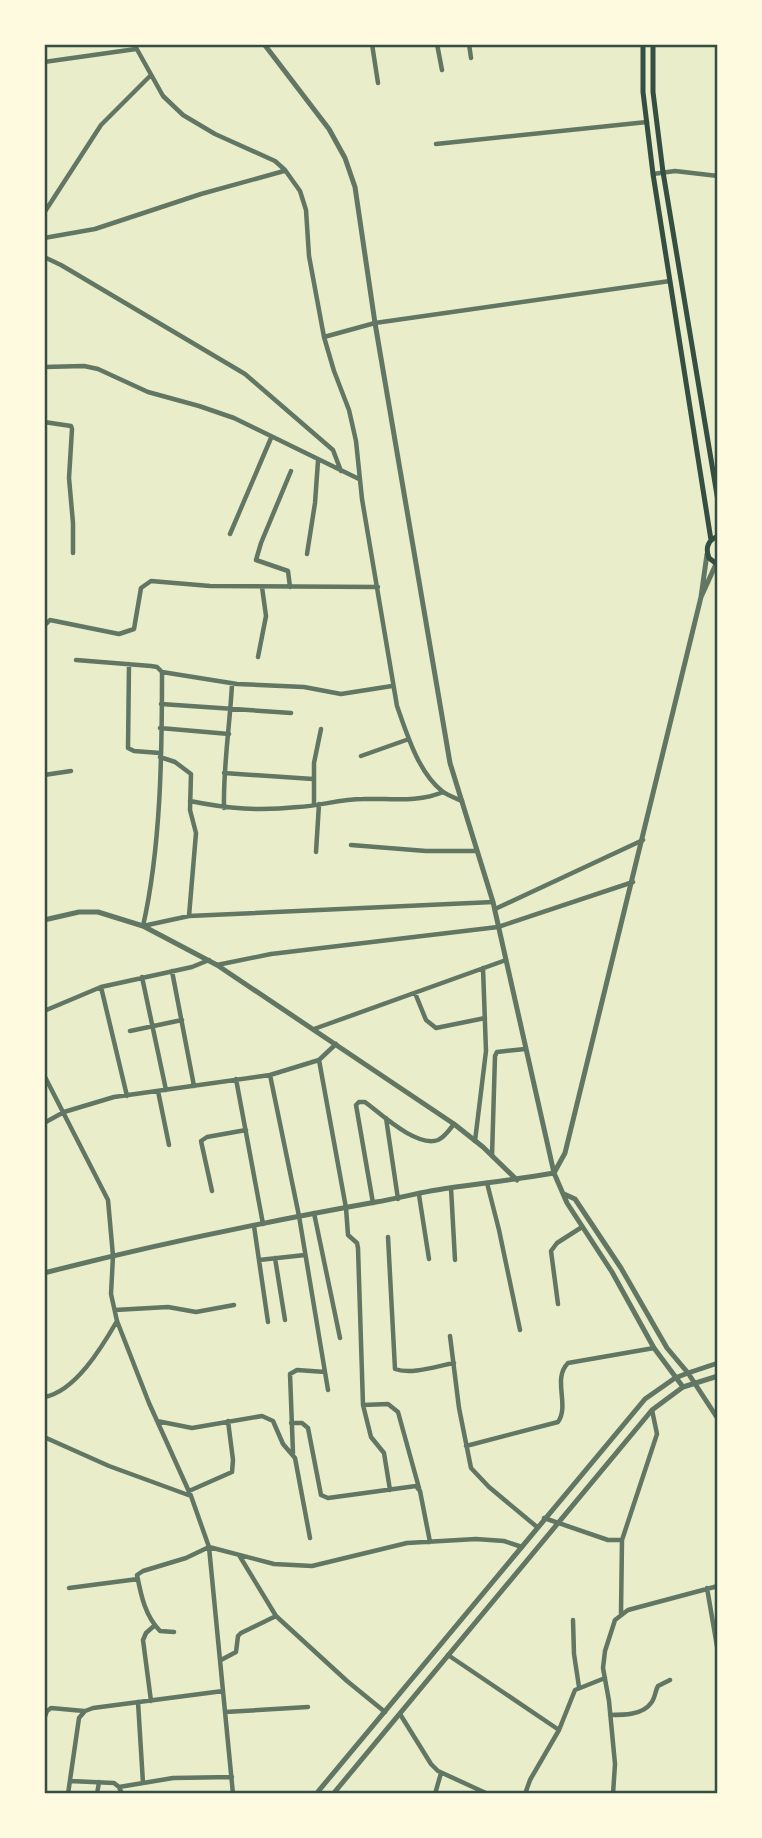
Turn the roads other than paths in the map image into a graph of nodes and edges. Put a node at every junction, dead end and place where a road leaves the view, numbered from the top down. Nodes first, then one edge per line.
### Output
1 (264, 44) edge
2 (372, 44) edge
3 (438, 44) edge
4 (469, 44) edge
5 (643, 44) edge
6 (653, 44) edge
7 (135, 46) edge
8 (471, 58) dead end
9 (44, 62) edge
10 (442, 70) dead end
11 (151, 75) junction
12 (378, 83) dead end
13 (647, 122) junction
14 (436, 144) dead end
15 (285, 170) junction
16 (663, 172) junction
17 (653, 174) junction
18 (718, 176) edge
19 (44, 213) edge
20 (44, 238) edge
21 (44, 257) edge
22 (670, 281) junction
23 (375, 323) junction
24 (324, 337) junction
25 (44, 367) edge
26 (44, 422) edge
27 (271, 438) junction
28 (318, 461) junction
29 (291, 471) dead end
30 (341, 471) junction
31 (360, 480) junction
32 (718, 501) edge
33 (230, 534) dead end
34 (718, 536) edge
35 (711, 540) junction
36 (73, 552) dead end
37 (707, 553) junction
38 (307, 554) dead end
39 (717, 565) edge
40 (262, 587) junction
41 (290, 587) junction
42 (378, 587) junction
43 (701, 597) junction
44 (44, 626) edge
45 (258, 657) dead end
46 (76, 660) dead end
47 (129, 664) junction
48 (162, 672) junction
49 (232, 684) junction
50 (393, 686) junction
51 (161, 704) junction
52 (231, 709) junction
53 (291, 713) dead end
54 (160, 728) junction
55 (321, 729) dead end
56 (229, 734) junction
57 (409, 739) junction
58 (160, 755) junction
59 (361, 756) dead end
60 (71, 771) dead end
61 (224, 773) junction
62 (44, 775) edge
63 (313, 779) junction
64 (443, 792) junction
65 (190, 801) junction
66 (462, 802) junction
67 (316, 804) junction
68 (224, 808) junction
69 (643, 840) junction
70 (351, 845) dead end
71 (477, 850) junction
72 (316, 852) dead end
73 (633, 882) junction
74 (493, 902) junction
75 (495, 909) junction
76 (189, 916) junction
77 (44, 920) edge
78 (143, 926) junction
79 (498, 927) junction
80 (209, 960) junction
81 (506, 960) junction
82 (217, 965) junction
83 (483, 968) junction
84 (172, 971) junction
85 (142, 977) junction
86 (101, 986) junction
87 (415, 993) junction
88 (44, 1011) edge
89 (485, 1018) junction
90 (182, 1020) junction
91 (153, 1026) junction
92 (314, 1029) junction
93 (130, 1031) dead end
94 (336, 1043) junction
95 (525, 1049) junction
96 (319, 1059) junction
97 (44, 1075) edge
98 (270, 1075) junction
99 (236, 1080) junction
100 (194, 1086) junction
101 (166, 1090) junction
102 (158, 1091) junction
103 (128, 1096) junction
104 (64, 1112) junction
105 (386, 1117) junction
106 (44, 1123) edge
107 (454, 1124) junction
108 (246, 1129) junction
109 (475, 1141) junction
110 (169, 1145) dead end
111 (492, 1156) junction
112 (554, 1173) junction
113 (517, 1180) junction
114 (487, 1183) junction
115 (450, 1188) junction
116 (212, 1191) dead end
117 (564, 1194) junction
118 (419, 1195) junction
119 (398, 1199) junction
120 (373, 1203) junction
121 (346, 1208) junction
122 (314, 1213) junction
123 (299, 1216) junction
124 (262, 1224) junction
125 (254, 1226) junction
126 (582, 1227) junction
127 (388, 1237) dead end
128 (305, 1255) junction
129 (113, 1256) junction
130 (275, 1258) junction
131 (429, 1259) dead end
132 (259, 1260) junction
133 (456, 1260) dead end
134 (44, 1273) edge
135 (558, 1304) dead end
136 (234, 1305) dead end
137 (115, 1310) junction
138 (285, 1320) dead end
139 (117, 1321) junction
140 (268, 1322) dead end
141 (520, 1330) dead end
142 (450, 1336) dead end
143 (340, 1338) dead end
144 (654, 1348) junction
145 (454, 1363) junction
146 (718, 1363) edge
147 (325, 1372) junction
148 (688, 1373) junction
149 (718, 1376) edge
150 (675, 1378) junction
151 (695, 1382) junction
152 (683, 1387) junction
153 (328, 1390) dead end
154 (44, 1397) edge
155 (363, 1405) junction
156 (652, 1410) junction
157 (718, 1419) edge
158 (157, 1421) junction
159 (228, 1421) junction
160 (291, 1423) junction
161 (44, 1437) edge
162 (466, 1446) junction
163 (293, 1455) junction
164 (419, 1488) junction
165 (390, 1490) junction
166 (190, 1494) junction
167 (544, 1518) junction
168 (556, 1523) junction
169 (537, 1527) junction
170 (310, 1538) dead end
171 (622, 1541) junction
172 (430, 1542) junction
173 (209, 1547) junction
174 (522, 1547) junction
175 (239, 1555) junction
176 (138, 1579) junction
177 (718, 1586) edge
178 (69, 1588) dead end
179 (707, 1588) junction
180 (621, 1613) junction
181 (276, 1616) junction
182 (573, 1620) dead end
183 (155, 1625) junction
184 (174, 1632) dead end
185 (718, 1652) edge
186 (448, 1656) junction
187 (220, 1661) junction
188 (605, 1678) junction
189 (670, 1680) dead end
190 (579, 1687) junction
191 (223, 1691) junction
192 (151, 1700) junction
193 (138, 1702) junction
194 (44, 1706) edge
195 (308, 1707) dead end
196 (51, 1708) junction
197 (85, 1712) junction
198 (225, 1712) junction
199 (385, 1712) junction
200 (400, 1714) junction
201 (611, 1715) junction
202 (44, 1719) edge
203 (559, 1730) junction
204 (441, 1773) junction
205 (232, 1777) junction
206 (70, 1781) junction
207 (99, 1782) junction
208 (143, 1783) junction
209 (119, 1787) junction
210 (68, 1794) edge
211 (97, 1794) edge
212 (122, 1794) edge
213 (233, 1794) edge
214 (316, 1794) edge
215 (333, 1794) edge
216 (435, 1794) edge
217 (488, 1794) edge
218 (525, 1794) edge
219 (613, 1794) edge

1 - 23 street
2 - 12 street
3 - 10 street
4 - 8 street
5 - 13 main road
6 - 16 main road
7 - 9 street
7 - 11 street
11 - 15 street
11 - 19 street
13 - 14 street
13 - 17 main road
15 - 20 street
15 - 24 street
16 - 17 street
16 - 18 street
16 - 32 main road
17 - 22 main road
21 - 30 street
22 - 23 street
22 - 35 main road
23 - 24 street
23 - 66 street
24 - 31 street
25 - 27 street
26 - 36 street
27 - 28 street
27 - 33 street
28 - 30 street
28 - 38 street
29 - 41 street
30 - 31 street
31 - 42 street
34 - 35 main road
35 - 37 main road
37 - 39 main road
37 - 43 street
39 - 43 street
40 - 41 street
40 - 44 street
40 - 45 street
41 - 42 street
42 - 50 street
43 - 69 street
46 - 47 street
47 - 48 street
47 - 58 street
48 - 49 street
48 - 51 street
49 - 50 street
49 - 52 street
50 - 57 street
51 - 52 street
51 - 54 street
52 - 53 street
52 - 56 street
54 - 56 street
54 - 58 street
55 - 63 street
56 - 61 street
57 - 59 street
57 - 64 street
58 - 65 street
58 - 78 street
60 - 62 street
61 - 63 street
61 - 68 street
63 - 67 street
64 - 66 street
64 - 67 street
65 - 68 street
65 - 76 street
66 - 71 street
67 - 68 street
67 - 72 street
69 - 73 street
69 - 75 street
70 - 71 street
71 - 74 street
73 - 79 street
73 - 112 street
74 - 75 street
74 - 76 street
75 - 79 street
76 - 78 street
77 - 78 street
78 - 80 street
79 - 81 street
79 - 82 street
80 - 82 street
80 - 84 street
81 - 83 street
81 - 95 street
82 - 92 street
83 - 87 street
83 - 89 street
84 - 85 street
84 - 90 street
85 - 86 street
85 - 91 street
86 - 88 street
86 - 103 street
87 - 89 street
87 - 92 street
89 - 109 street
90 - 91 street
90 - 100 street
91 - 93 street
91 - 101 street
92 - 94 street
94 - 96 street
94 - 107 street
95 - 111 street
95 - 112 street
96 - 98 street
96 - 121 street
97 - 104 street
98 - 99 street
98 - 123 street
99 - 100 street
99 - 108 street
100 - 101 street
101 - 102 street
102 - 103 street
102 - 110 street
103 - 104 street
104 - 106 street
104 - 129 street
105 - 107 street
105 - 119 street
105 - 120 street
107 - 109 street
108 - 116 street
108 - 124 street
109 - 111 street
111 - 113 street
112 - 113 street
112 - 117 street
113 - 114 street
114 - 115 street
114 - 141 street
115 - 118 street
115 - 133 street
117 - 126 street
117 - 148 street
118 - 119 street
118 - 131 street
119 - 120 street
120 - 121 street
121 - 122 street
121 - 155 street
122 - 123 street
122 - 143 street
123 - 124 street
123 - 128 street
124 - 125 street
125 - 129 street
125 - 132 street
126 - 135 street
126 - 144 street
127 - 145 street
128 - 130 street
128 - 147 street
129 - 134 street
129 - 137 street
130 - 132 street
130 - 138 street
132 - 140 street
136 - 137 street
137 - 139 street
139 - 154 street
139 - 158 street
142 - 145 street
144 - 150 street
144 - 162 street
145 - 162 street
146 - 148 street
147 - 153 street
147 - 160 street
148 - 150 street
148 - 151 street
149 - 151 street
150 - 152 street
150 - 167 street
151 - 152 street
151 - 157 street
152 - 156 street
155 - 164 street
155 - 165 street
156 - 168 street
156 - 171 street
158 - 159 street
158 - 166 street
159 - 163 street
159 - 166 street
160 - 163 street
160 - 165 street
161 - 166 street
162 - 169 street
163 - 170 street
164 - 165 street
164 - 172 street
166 - 173 street
167 - 168 street
167 - 169 street
168 - 171 street
168 - 186 street
169 - 174 street
171 - 180 street
172 - 174 street
172 - 175 street
173 - 175 street
173 - 176 street
173 - 187 street
174 - 199 street
175 - 181 street
176 - 178 street
176 - 183 street
177 - 179 street
179 - 180 street
179 - 185 street
180 - 188 street
181 - 187 street
181 - 199 street
182 - 190 street
183 - 184 street
183 - 192 street
186 - 200 street
186 - 203 street
187 - 191 street
188 - 190 street
188 - 201 street
189 - 201 street
190 - 203 street
191 - 192 street
191 - 198 street
192 - 193 street
193 - 197 street
193 - 208 street
194 - 196 street
195 - 198 street
196 - 197 street
196 - 202 street
197 - 206 street
198 - 205 street
199 - 214 street
200 - 204 street
200 - 215 street
201 - 219 street
203 - 218 street
204 - 216 street
204 - 217 street
205 - 208 street
205 - 213 street
206 - 207 street
206 - 210 street
207 - 209 street
207 - 211 street
208 - 209 street
209 - 212 street

